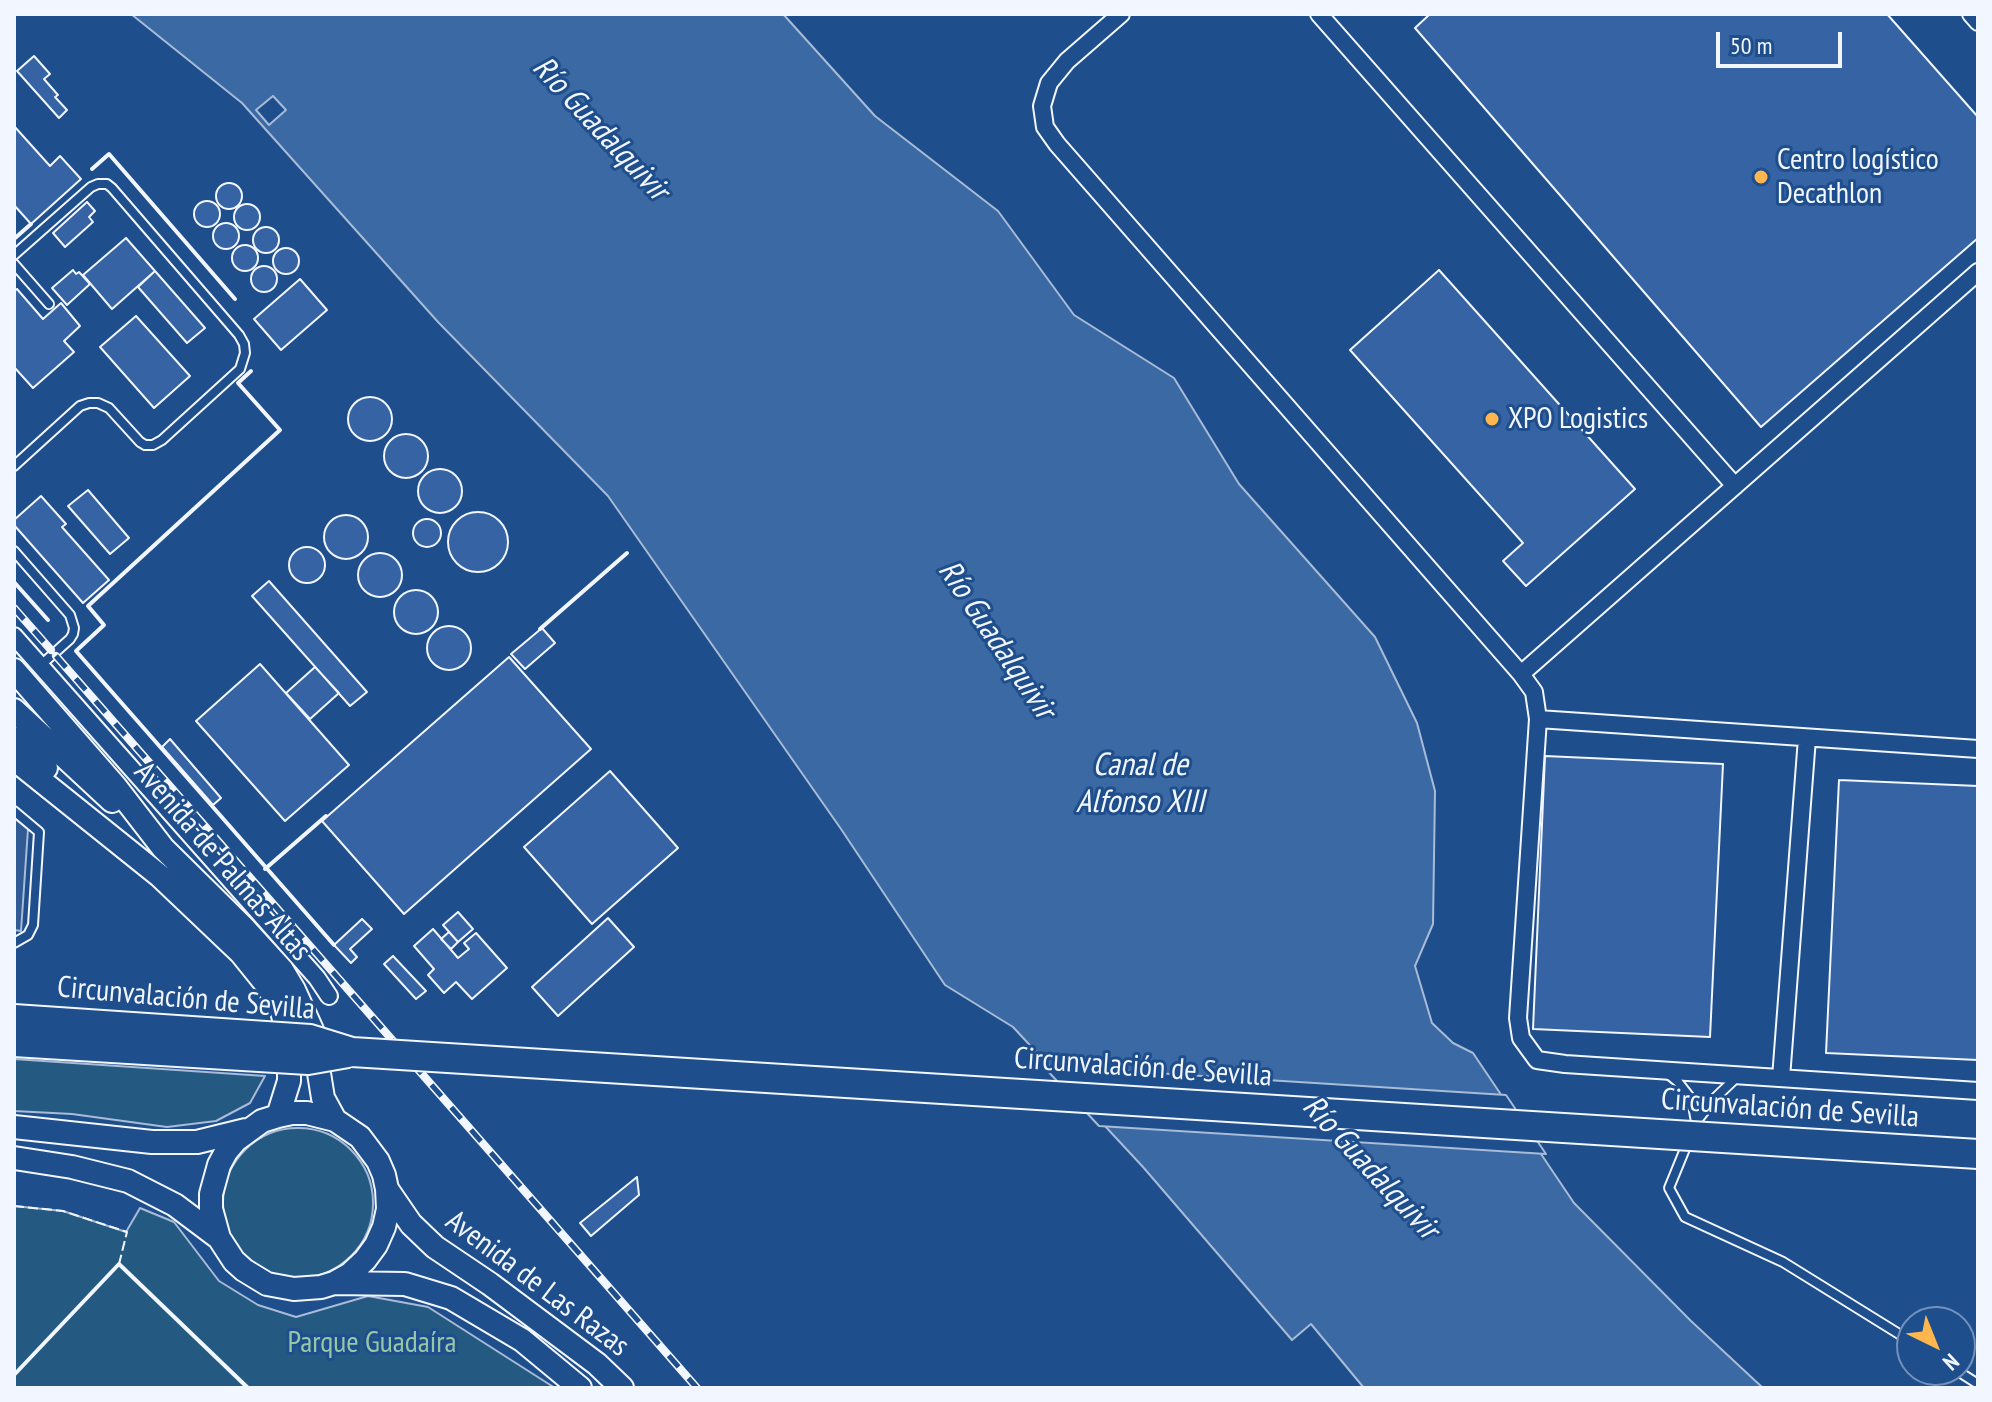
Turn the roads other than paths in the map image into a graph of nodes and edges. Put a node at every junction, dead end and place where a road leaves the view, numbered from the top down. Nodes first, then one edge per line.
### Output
1 (1121, 14) edge
2 (1319, 14) edge
3 (1971, 14) edge
4 (1978, 22) edge
5 (14, 255) edge
6 (14, 264) edge
7 (1978, 272) edge
8 (49, 304) dead end
9 (14, 466) edge
10 (1735, 486) junction
11 (14, 551) edge
12 (14, 636) edge
13 (41, 665) junction
14 (14, 670) edge
15 (1521, 674) junction
16 (14, 710) edge
17 (1538, 719) junction
18 (14, 738) edge
19 (1807, 738) junction
20 (1978, 749) edge
21 (14, 759) edge
22 (14, 811) edge
23 (163, 848) junction
24 (160, 876) junction
25 (14, 943) edge
26 (329, 996) dead end
27 (14, 1019) edge
28 (14, 1042) edge
29 (352, 1052) junction
30 (1663, 1070) junction
31 (1739, 1075) junction
32 (1781, 1078) junction
33 (1978, 1091) edge
34 (278, 1116) junction
35 (335, 1120) junction
36 (1696, 1122) junction
37 (14, 1127) edge
38 (247, 1130) junction
39 (1978, 1154) edge
40 (14, 1158) edge
41 (387, 1189) junction
42 (219, 1238) junction
43 (334, 1283) junction
44 (1896, 1332) edge
45 (580, 1388) edge
46 (622, 1388) edge

1 - 15 street
2 - 10 street
3 - 4 street
5 - 9 lane
6 - 8 lane
7 - 10 street
10 - 15 street
11 - 13 lane
12 - 13 street
13 - 26 street
14 - 23 main road, Avenida de Palmas Altas
15 - 17 street
16 - 23 main road
17 - 19 street
17 - 30 street
18 - 24 main road
19 - 20 street
19 - 32 street
21 - 24 main road, Avenida de Palmas Altas
22 - 25 lane
23 - 35 main road, Avenida de Palmas Altas
24 - 34 main road, Avenida de Palmas Altas
27 - 29 highway, Circunvalación de Sevilla, bridge
28 - 29 highway, Circunvalación de Sevilla, bridge
29 - 39 highway, Circunvalación de Sevilla, bridge
30 - 31 street
30 - 36 lane
31 - 32 street
31 - 36 lane
32 - 33 street
34 - 35 main road
34 - 38 main road
35 - 41 main road
36 - 44 lane
37 - 38 main road
38 - 42 main road
40 - 42 main road
41 - 43 main road
41 - 46 main road, Avenida de Las Razas
42 - 43 main road
43 - 45 main road, Avenida de Las Razas

